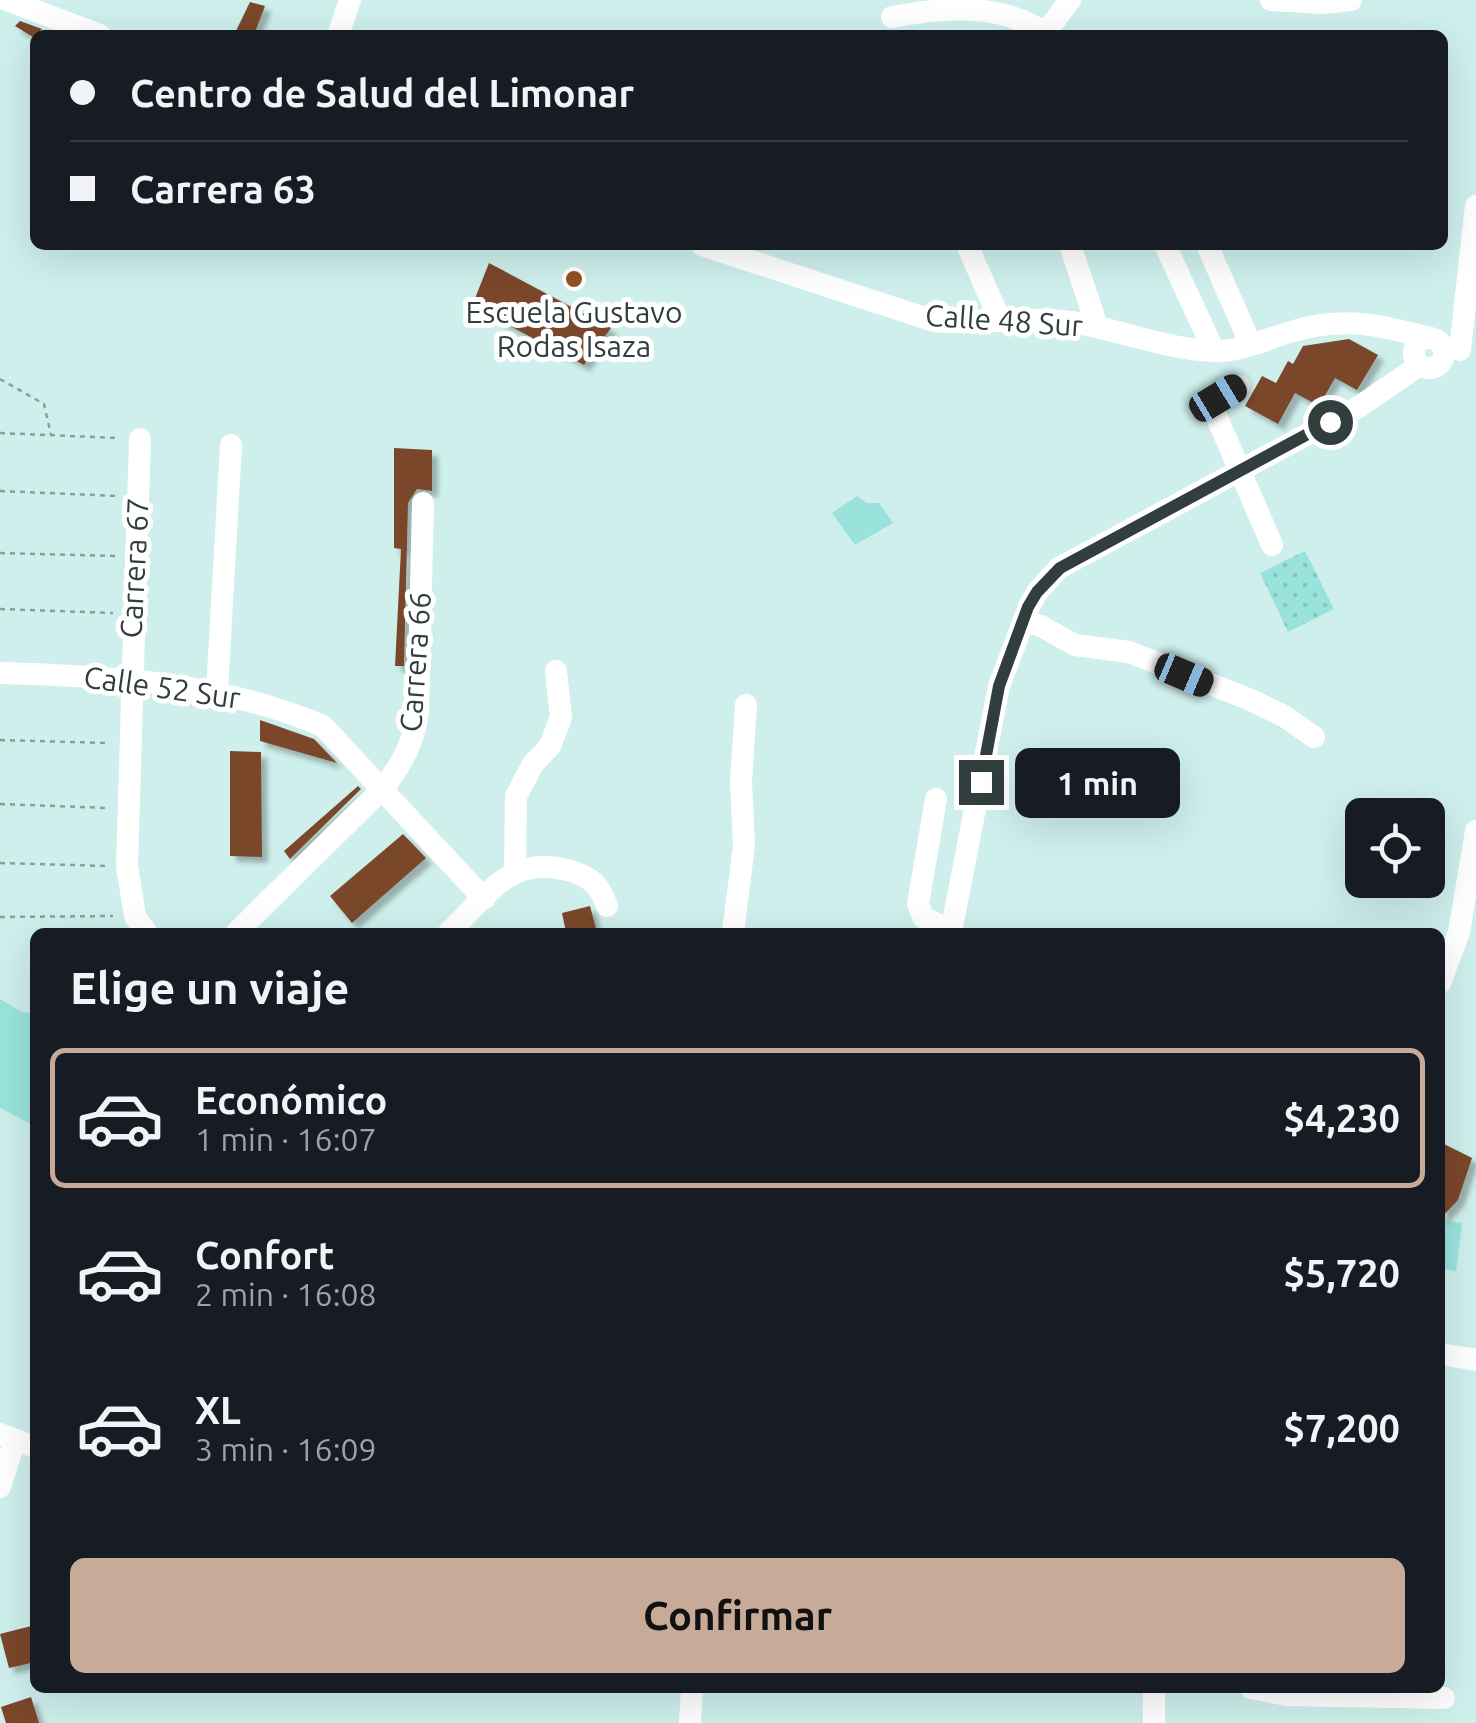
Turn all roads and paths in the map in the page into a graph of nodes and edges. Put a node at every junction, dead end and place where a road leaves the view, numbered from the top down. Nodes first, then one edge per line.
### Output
1 (7, 0) edge
2 (350, 0) edge
3 (1070, 0) edge
4 (1271, 0) edge
5 (1351, 0) edge
6 (892, 17) dead end
7 (87, 30) edge
8 (340, 30) edge
9 (1039, 30) edge
10 (1049, 30) edge
11 (1476, 206) edge
12 (719, 250) edge
13 (969, 250) edge
14 (1072, 250) edge
15 (1167, 250) edge
16 (1210, 250) edge
17 (1000, 320) junction
18 (1097, 326) junction
19 (1251, 345) junction
20 (1452, 347) edge
21 (1214, 351) junction
22 (0, 379) edge
23 (1239, 386) dead end
24 (0, 434) edge
25 (51, 436) junction
26 (140, 439) joint
27 (231, 445) dead end
28 (1239, 469) junction
29 (0, 490) edge
30 (139, 496) junction
31 (423, 503) dead end
32 (1272, 545) dead end
33 (0, 553) edge
34 (137, 557) junction
35 (0, 609) edge
36 (133, 614) junction
37 (1024, 621) junction
38 (556, 671) dead end
39 (0, 673) edge
40 (131, 678) junction
41 (217, 691) junction
42 (746, 706) dead end
43 (1314, 737) dead end
44 (0, 740) edge
45 (130, 744) junction
46 (383, 788) junction
47 (936, 799) dead end
48 (0, 804) edge
49 (127, 808) junction
50 (1476, 831) edge
51 (0, 864) edge
52 (127, 866) junction
53 (515, 870) junction
54 (484, 899) junction
55 (608, 906) dead end
56 (0, 917) edge
57 (141, 924) edge
58 (241, 928) edge
59 (453, 928) edge
60 (734, 928) edge
61 (943, 928) edge
62 (952, 928) edge
63 (1445, 970) edge
64 (1445, 1355) edge
65 (1476, 1360) edge
66 (17, 1441) edge
67 (0, 1487) edge
68 (692, 1693) edge
69 (1154, 1693) edge
70 (1277, 1693) edge
71 (1444, 1698) dead end
72 (690, 1723) edge
73 (1154, 1723) edge

1 - 7 street
2 - 8 street
3 - 10 street
4 - 5 street
6 - 9 street
11 - 20 street
12 - 17 street, Calle 48 Sur
13 - 17 street
14 - 18 street
15 - 21 street
16 - 19 street
17 - 18 street, Calle 48 Sur
18 - 21 street, Calle 48 Sur
19 - 20 street, Calle 48 Sur
19 - 21 street, Calle 48 Sur
20 - 28 street
22 - 25 path
23 - 28 street
24 - 25 path
25 - 26 path
26 - 30 street, Carrera 67
27 - 41 street
28 - 32 street
28 - 37 street
29 - 30 path
30 - 34 street, Carrera 67
31 - 46 street, Carrera 66
33 - 34 path
34 - 36 street, Carrera 67
35 - 36 path
36 - 40 street, Carrera 67
37 - 43 street
37 - 62 street
38 - 53 street
39 - 40 street, Calle 52 Sur
40 - 41 street, Calle 52 Sur
40 - 45 street, Carrera 67
41 - 46 street, Calle 52 Sur
42 - 60 street
44 - 45 path
45 - 49 street, Carrera 67
46 - 54 street, Calle 52 Sur
46 - 58 street, Carrera 66
47 - 61 street
48 - 49 path
49 - 52 street, Carrera 67
50 - 63 street
51 - 52 path
52 - 57 street, Carrera 67
53 - 54 street
53 - 55 street
54 - 59 street
56 - 57 path
64 - 65 street
66 - 67 street
68 - 72 street
69 - 73 street
70 - 71 street

